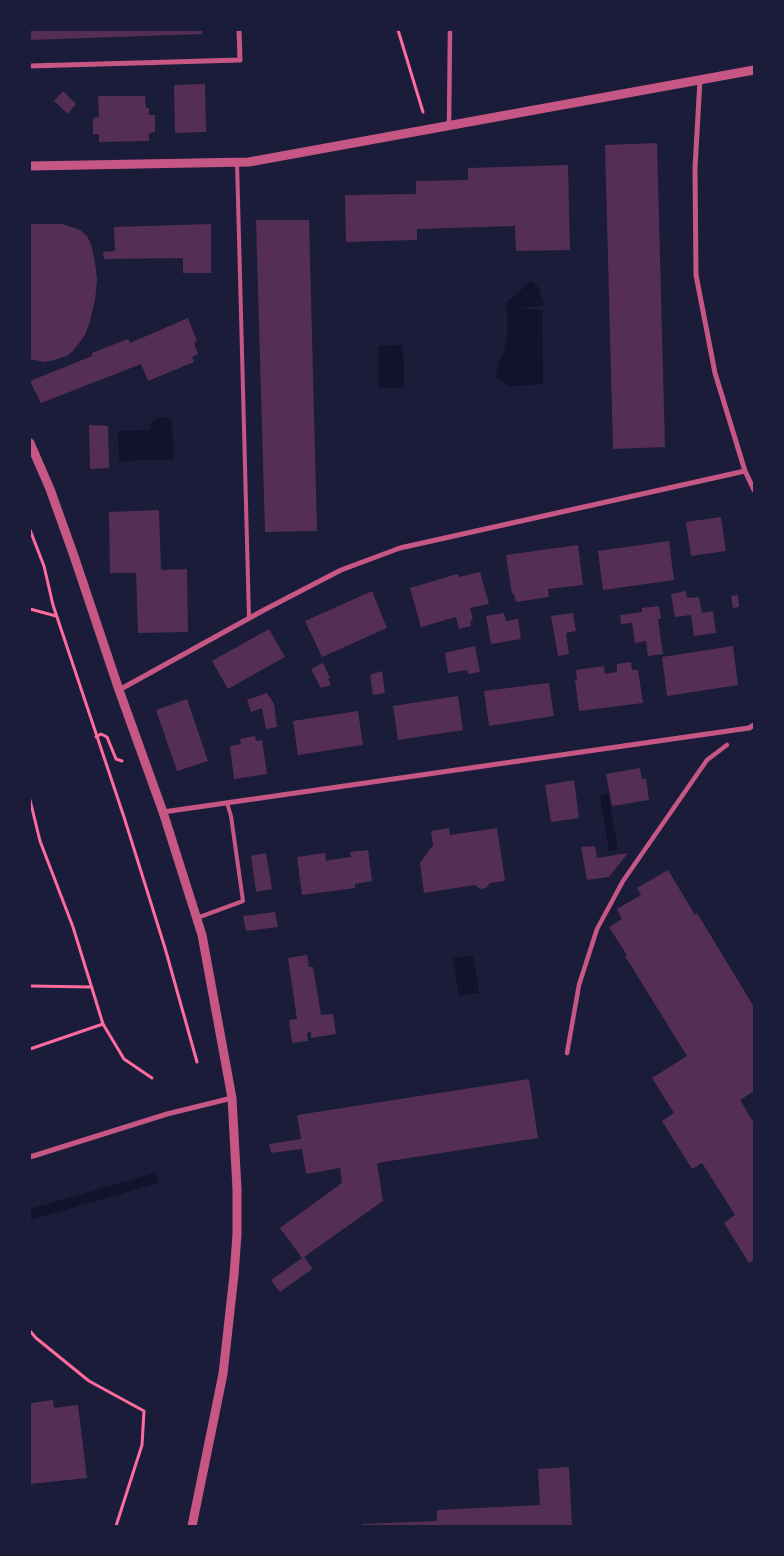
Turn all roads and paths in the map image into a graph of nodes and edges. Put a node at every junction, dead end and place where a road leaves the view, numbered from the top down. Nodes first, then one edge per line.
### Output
1 (240, 30) edge
2 (398, 30) edge
3 (450, 30) edge
4 (30, 66) edge
5 (754, 70) edge
6 (700, 80) junction
7 (423, 113) dead end
8 (449, 126) junction
9 (237, 162) junction
10 (30, 166) edge
11 (30, 443) edge
12 (745, 471) junction
13 (754, 490) edge
14 (30, 530) edge
15 (30, 609) edge
16 (56, 616) junction
17 (249, 618) junction
18 (119, 690) junction
19 (754, 725) edge
20 (96, 737) junction
21 (727, 745) dead end
22 (122, 760) dead end
23 (30, 800) edge
24 (227, 803) junction
25 (164, 812) junction
26 (31, 813) edge
27 (197, 918) junction
28 (30, 986) edge
29 (92, 987) junction
30 (103, 1024) junction
31 (30, 1049) edge
32 (567, 1053) dead end
33 (197, 1062) dead end
34 (152, 1078) dead end
35 (232, 1098) junction
36 (30, 1157) edge
37 (30, 1332) edge
38 (116, 1526) edge
39 (192, 1526) edge

1 - 4 street
2 - 7 path
3 - 8 street
5 - 6 street
6 - 8 street
6 - 12 street
8 - 9 street
9 - 10 street
9 - 17 lane
11 - 18 street
12 - 13 street
12 - 17 street
14 - 16 path
15 - 16 path
16 - 20 path
17 - 18 street
18 - 25 street
19 - 24 street
20 - 22 path
20 - 33 path
21 - 32 street
23 - 26 path
24 - 25 street
24 - 27 lane
25 - 27 street
26 - 29 path
27 - 35 street
28 - 29 path
29 - 30 path
30 - 31 path
30 - 34 path
35 - 36 street
35 - 39 street
37 - 38 path

